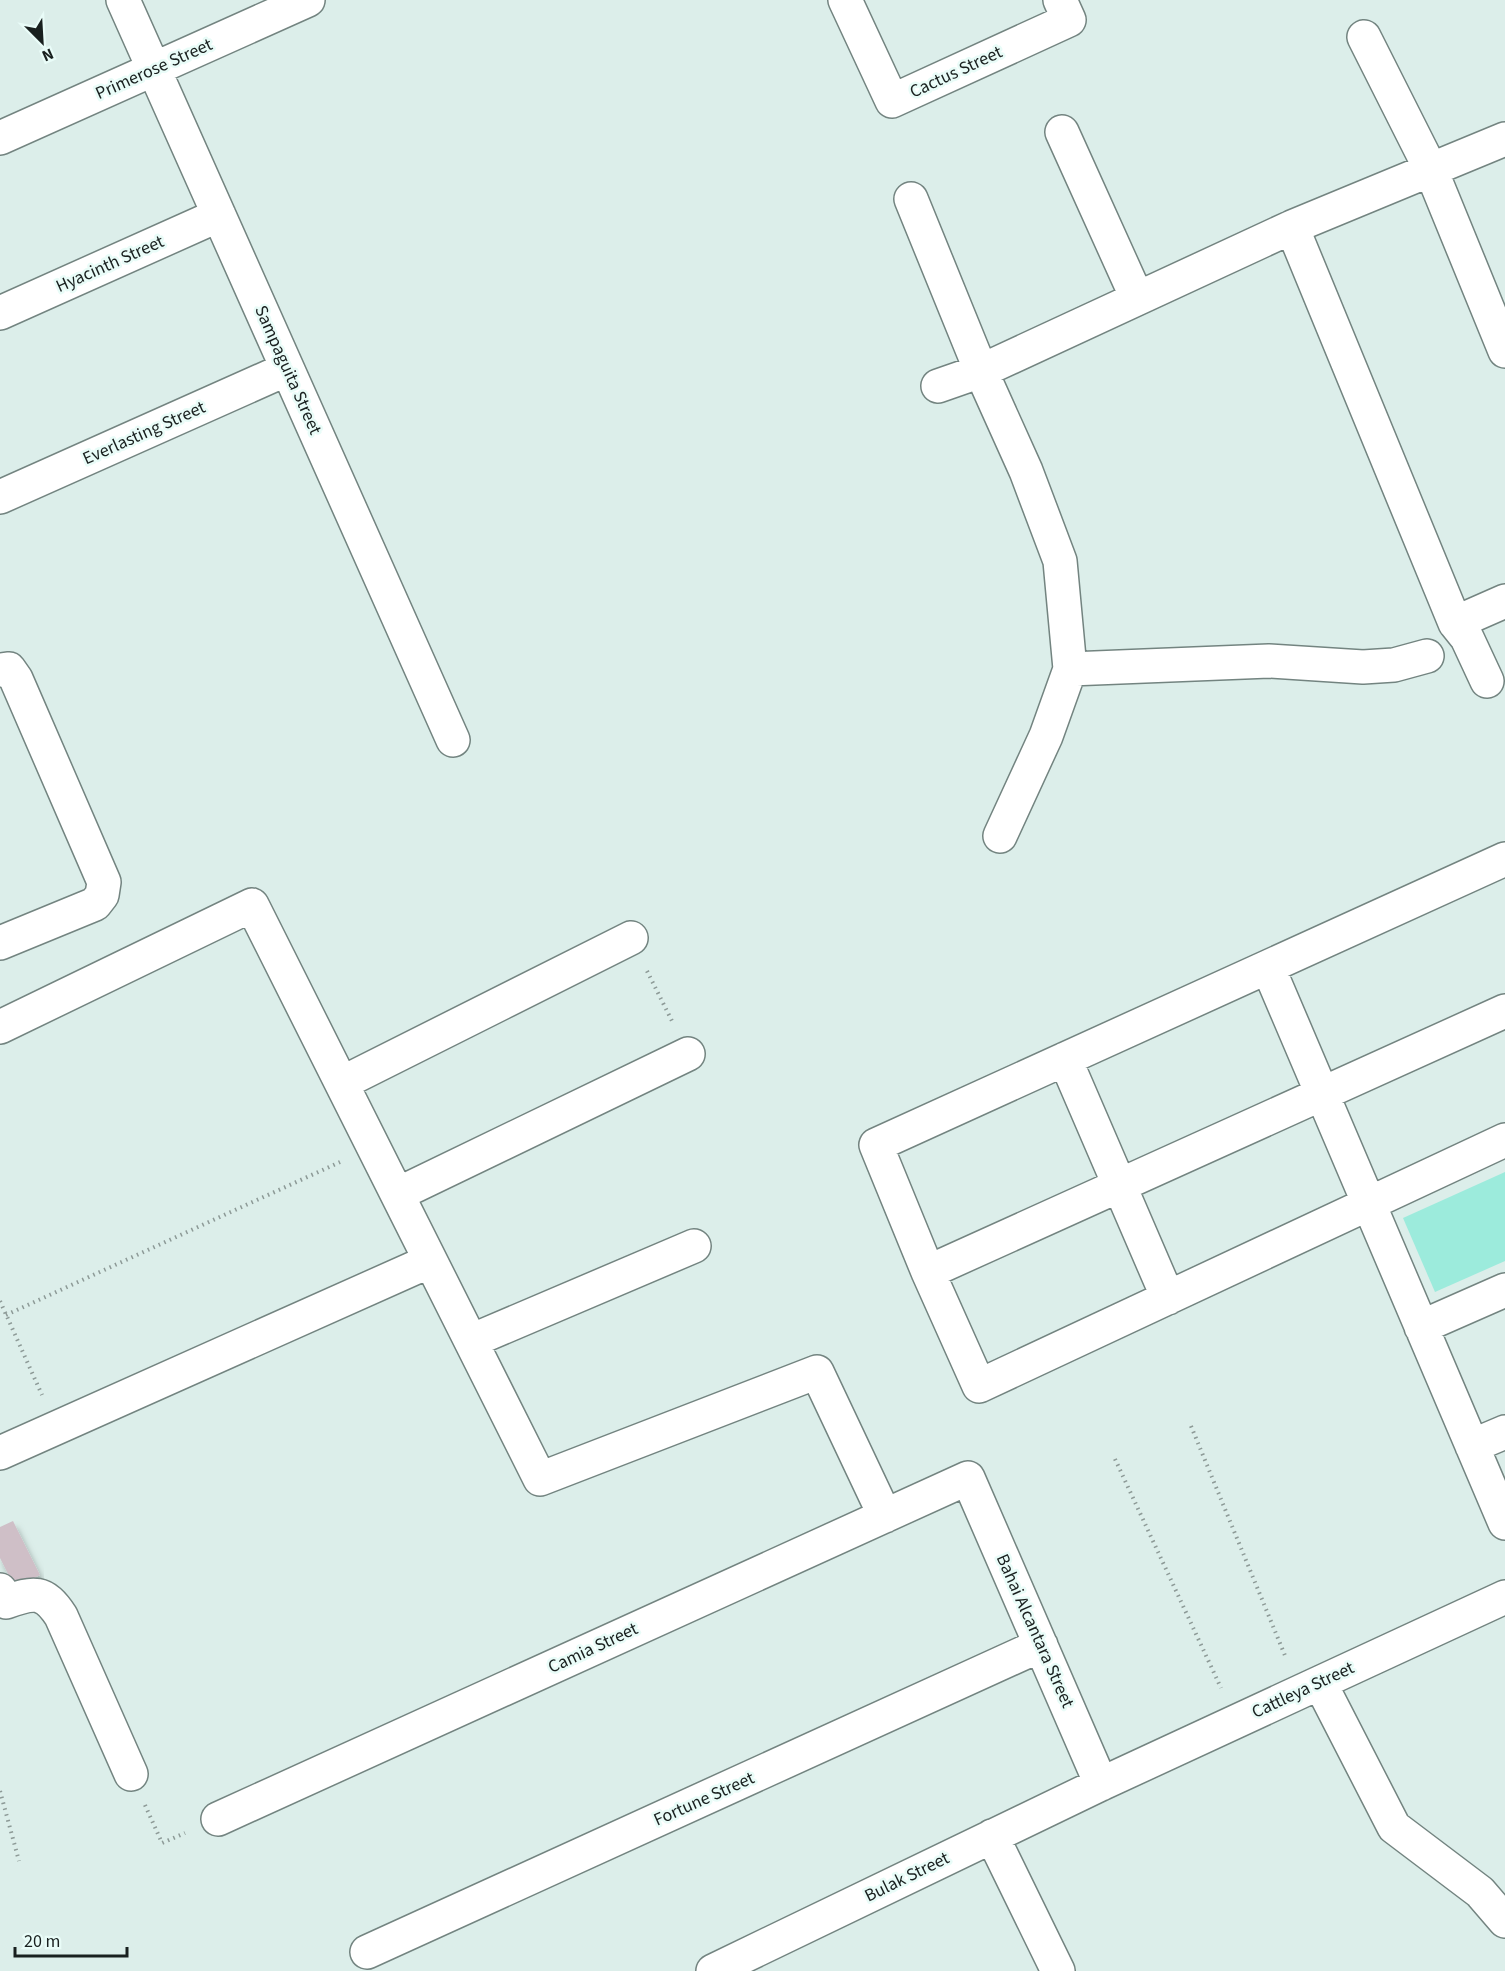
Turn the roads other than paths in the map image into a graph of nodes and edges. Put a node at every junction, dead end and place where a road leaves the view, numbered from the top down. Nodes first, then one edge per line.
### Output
1 (123, 0) edge
2 (308, 0) edge
3 (845, 0) edge
4 (1060, 0) edge
5 (1364, 37) dead end
6 (153, 69) junction
7 (1062, 132) dead end
8 (0, 138) edge
9 (1505, 139) edge
10 (1431, 170) junction
11 (911, 200) dead end
12 (219, 215) junction
13 (1292, 227) junction
14 (1137, 298) junction
15 (0, 313) edge
16 (1505, 351) edge
17 (287, 369) junction
18 (981, 371) junction
19 (938, 386) dead end
20 (0, 497) edge
21 (1505, 601) edge
22 (1455, 623) junction
23 (1427, 656) dead end
24 (1070, 669) junction
25 (0, 670) edge
26 (1487, 681) dead end
27 (453, 740) dead end
28 (1000, 836) dead end
29 (1505, 859) edge
30 (631, 938) road end
31 (0, 944) edge
32 (1268, 967) junction
33 (1505, 1011) edge
34 (0, 1027) edge
35 (688, 1054) road end
36 (1065, 1059) junction
37 (342, 1083) junction
38 (1322, 1093) junction
39 (1505, 1140) edge
40 (1119, 1185) junction
41 (398, 1194) junction
42 (1368, 1205) junction
43 (694, 1246) dead end
44 (430, 1261) junction
45 (928, 1272) junction
46 (1505, 1290) edge
47 (1168, 1298) junction
48 (1421, 1327) junction
49 (471, 1341) junction
50 (1505, 1431) edge
51 (1472, 1446) junction
52 (0, 1454) edge
53 (968, 1478) joint
54 (885, 1516) junction
55 (1505, 1523) edge
56 (0, 1590) edge
57 (1505, 1597) edge
58 (1041, 1645) junction
59 (1310, 1687) junction
60 (131, 1774) dead end
61 (1101, 1784) junction
62 (219, 1819) dead end
63 (992, 1836) junction
64 (1505, 1921) edge
65 (367, 1952) dead end
66 (713, 1971) edge
67 (1058, 1971) edge

1 - 6 street, Sampaguita Street
2 - 6 street, Primerose Street
3 - 4 street, Cactus Street
5 - 10 street
6 - 8 street, Primerose Street
6 - 12 street, Sampaguita Street
7 - 14 street
9 - 10 street
10 - 13 street
10 - 16 street
11 - 18 street
12 - 15 street, Hyacinth Street
12 - 17 street, Sampaguita Street
13 - 14 street
13 - 22 street
14 - 18 street
17 - 20 street, Everlasting Street
17 - 27 street, Sampaguita Street
18 - 19 street
18 - 24 street
21 - 22 street
22 - 26 street
23 - 24 street
24 - 28 street
25 - 31 street
29 - 32 street
30 - 37 street
32 - 36 street
32 - 38 street
33 - 38 street
34 - 37 street
35 - 41 street
36 - 40 street
36 - 45 street
37 - 41 street
38 - 40 street
38 - 42 street
39 - 42 street
40 - 45 street
40 - 47 street
41 - 44 street
42 - 47 street
42 - 48 street
43 - 49 street
44 - 49 street
44 - 52 street
45 - 47 street
46 - 48 street
48 - 51 street
49 - 54 street
50 - 51 street
51 - 55 street
53 - 54 street, Camia Street
53 - 58 street, Bahai Alcantara Street
54 - 62 street, Camia Street
56 - 60 street
57 - 59 street, Cattleya Street
58 - 61 street, Bahai Alcantara Street
58 - 65 street, Fortune Street
59 - 61 street, Cattleya Street
59 - 64 street
61 - 63 street, Bulak Street
63 - 66 street, Bulak Street
63 - 67 street

